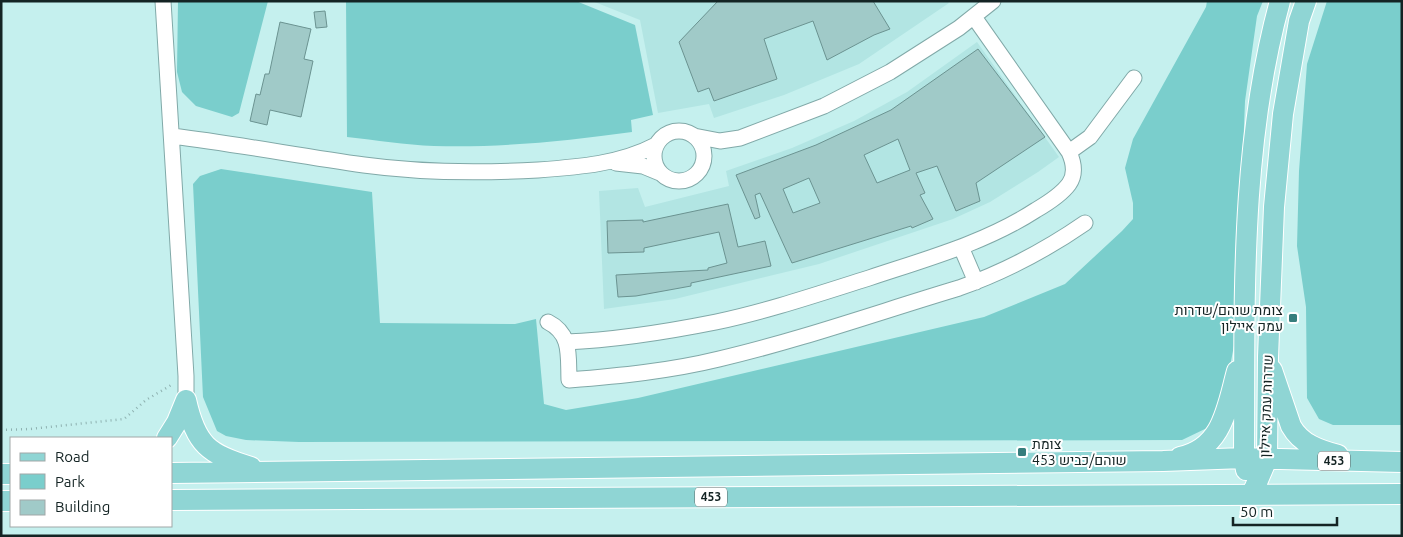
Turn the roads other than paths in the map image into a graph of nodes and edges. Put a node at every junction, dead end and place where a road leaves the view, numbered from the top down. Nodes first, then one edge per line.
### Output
1 (163, 1) edge
2 (993, 1) edge
3 (1280, 1) edge
4 (1306, 1) edge
5 (974, 17) junction
6 (1134, 78) dead end
7 (172, 136) junction
8 (694, 136) junction
9 (740, 138) junction
10 (656, 144) junction
11 (1069, 152) junction
12 (607, 162) junction
13 (702, 166) junction
14 (660, 173) junction
15 (1085, 223) dead end
16 (961, 247) junction
17 (976, 282) junction
18 (548, 322) dead end
19 (1245, 340) junction
20 (566, 342) junction
21 (1268, 357) junction
22 (186, 400) junction
23 (168, 437) edge
24 (1244, 458) junction
25 (1267, 459) junction
26 (1163, 461) junction
27 (1361, 461) junction
28 (1402, 462) edge
29 (267, 472) junction
30 (172, 473) edge
31 (1252, 494) junction
32 (1402, 494) edge
33 (172, 500) edge

1 - 7 street
2 - 5 street
3 - 19 main road, שדרות עמק איילון
4 - 21 main road, שדרות עמק איילון
5 - 9 street
5 - 11 street
6 - 11 street
7 - 12 street
7 - 22 street
8 - 9 street
8 - 10 street
8 - 13 street
9 - 13 street
10 - 12 street
10 - 14 street
11 - 16 street
12 - 14 street
13 - 14 street
15 - 17 street
16 - 17 street
16 - 20 street
17 - 20 street
18 - 20 street
19 - 24 main road, שדרות עמק איילון
19 - 26 main road
21 - 25 main road, שדרות עמק איילון
21 - 27 main road
22 - 23 main road
22 - 29 main road
24 - 25 main road, 453
24 - 26 main road, 453
24 - 31 main road, שדרות עמק איילון
25 - 27 main road, 453
25 - 31 main road, שדרות עמק איילון
26 - 29 main road, 453
27 - 28 main road, 453
29 - 30 main road, 453
31 - 32 main road, 453
31 - 33 main road, 453

